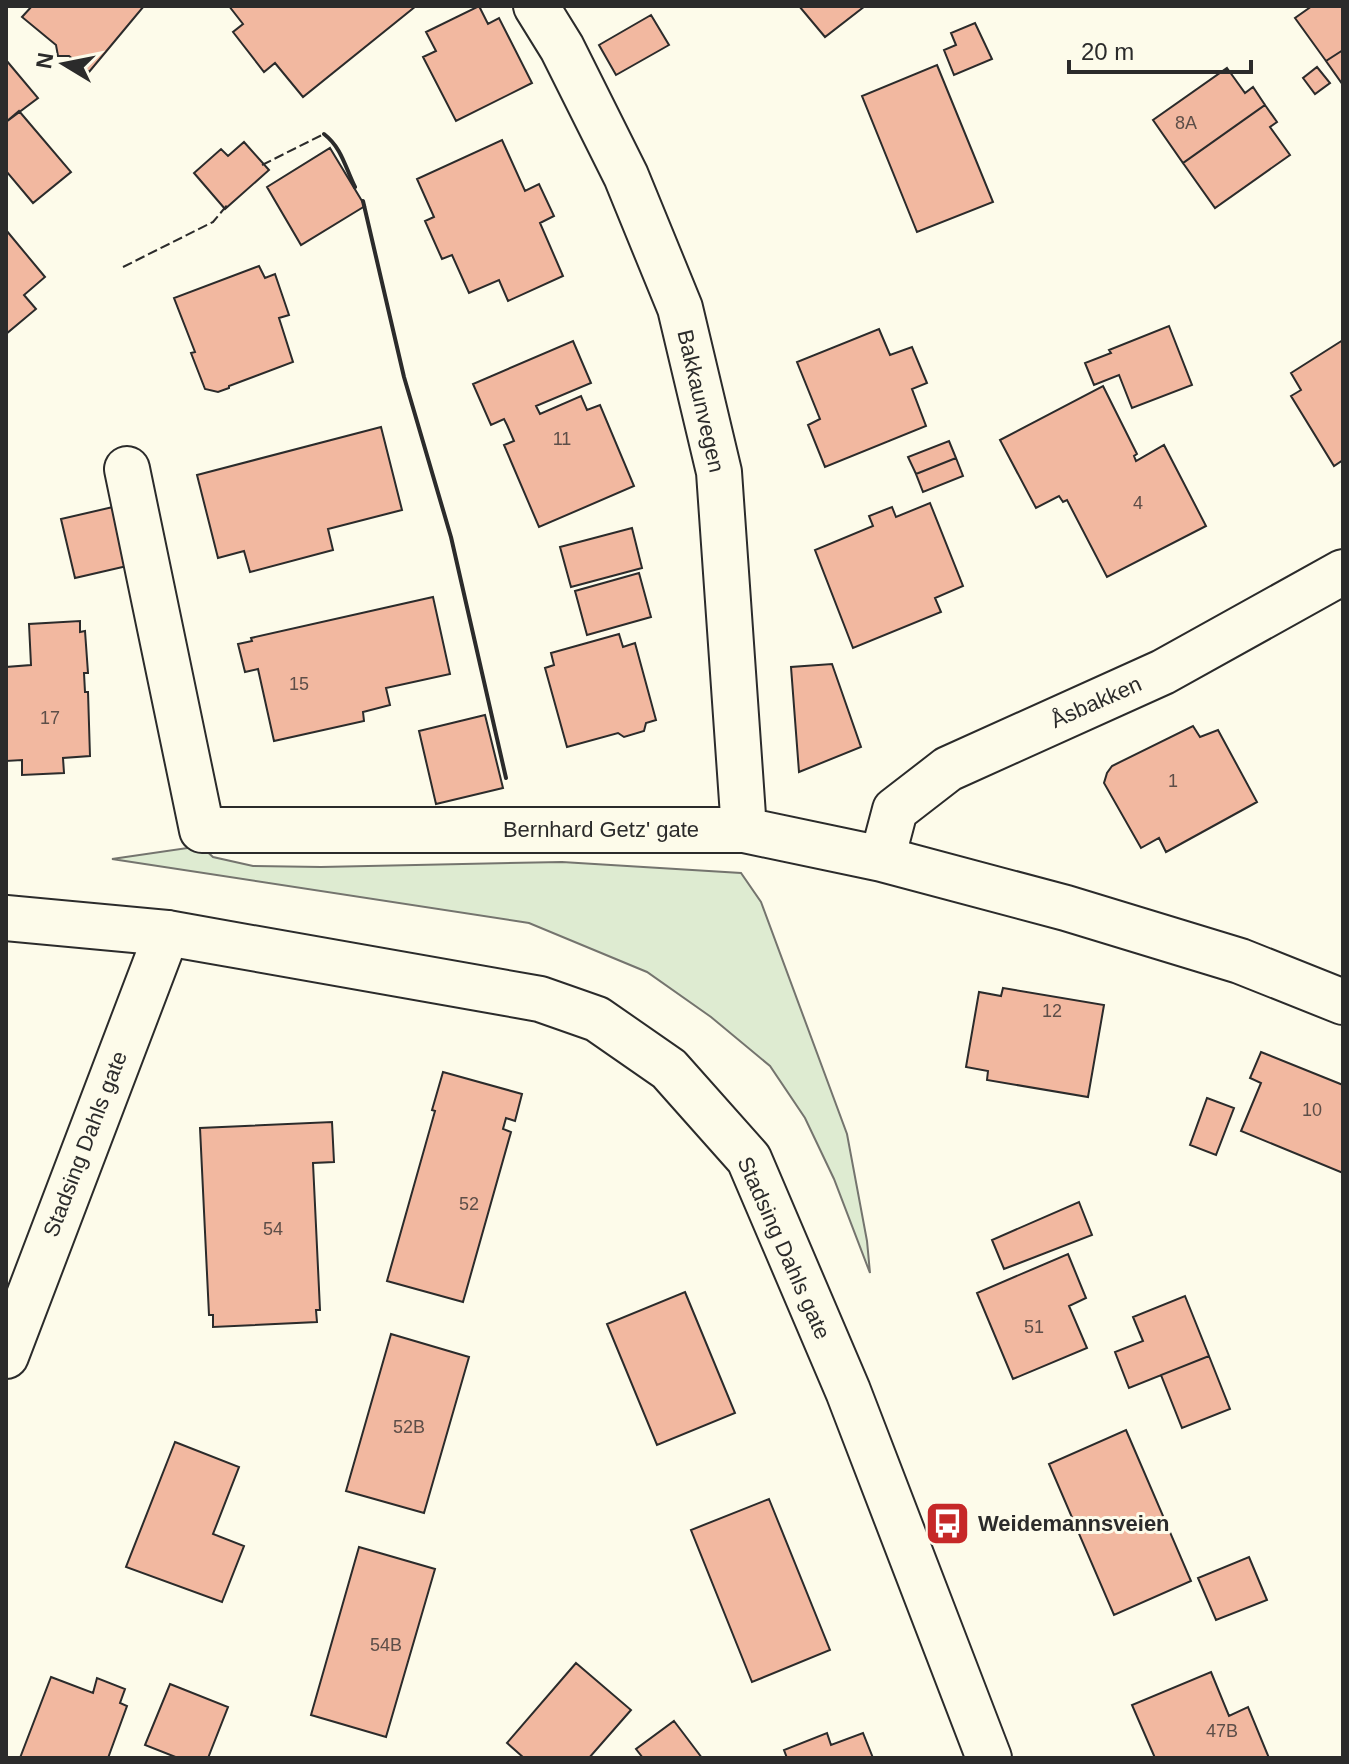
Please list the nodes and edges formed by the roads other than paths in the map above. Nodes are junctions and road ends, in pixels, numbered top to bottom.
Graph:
1 (536, 6) edge
2 (127, 469) dead end
3 (1343, 572) edge
4 (744, 830) junction
5 (882, 859) junction
6 (6, 918) edge
7 (167, 933) junction
8 (1343, 1002) edge
9 (6, 1356) edge
10 (989, 1758) edge

1 - 4 street, Bakkaunvegen
2 - 4 street, Bernhard Getz' gate
3 - 5 street, Åsbakken
4 - 5 street, Bernhard Getz' gate
5 - 8 street, Bernhard Getz' gate
6 - 7 street, Stadsing Dahls gate
7 - 9 street, Stadsing Dahls gate
7 - 10 street, Stadsing Dahls gate

